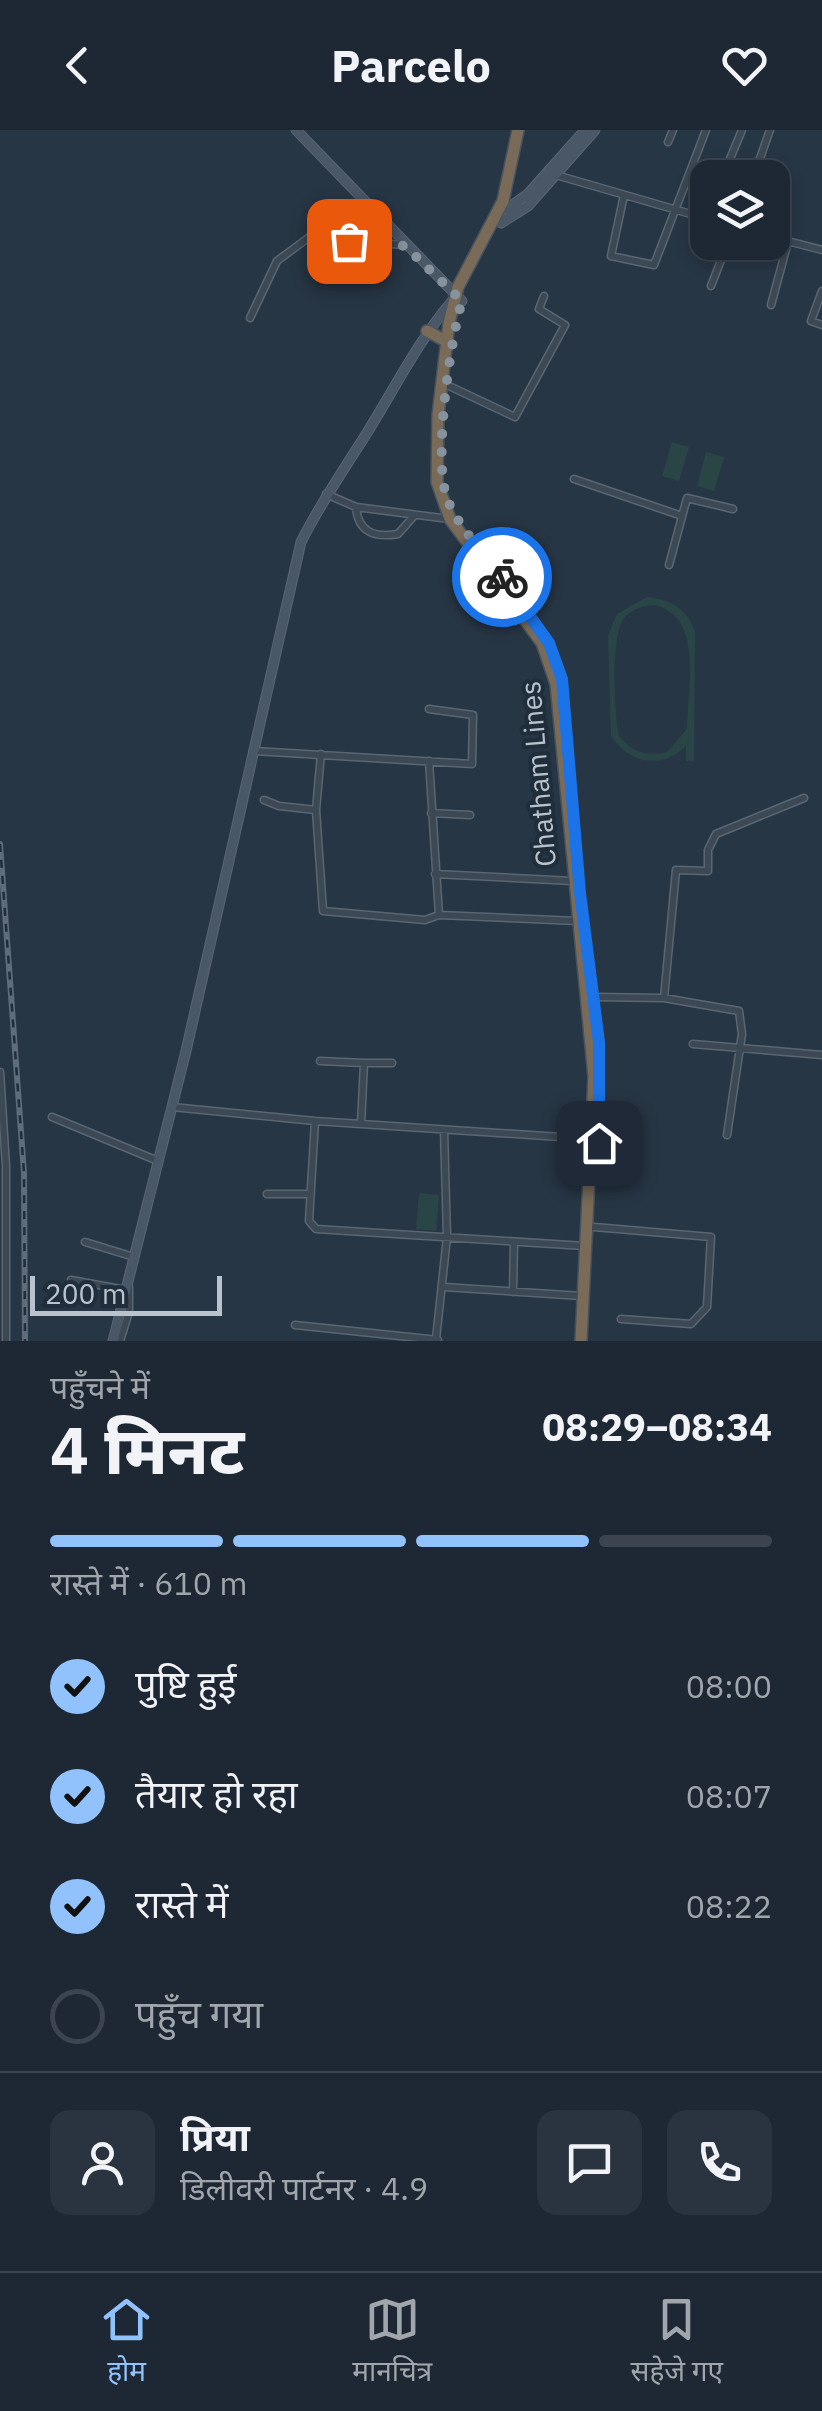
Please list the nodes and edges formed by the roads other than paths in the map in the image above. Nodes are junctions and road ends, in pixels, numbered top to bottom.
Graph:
1 (296, 130) edge
2 (521, 130) edge
3 (585, 130) edge
4 (595, 130) edge
5 (673, 130) edge
6 (706, 130) edge
7 (742, 130) edge
8 (770, 130) edge
9 (668, 142) dead end
10 (730, 160) edge
11 (759, 160) edge
12 (556, 176) junction
13 (624, 195) junction
14 (507, 209) junction
15 (672, 209) junction
16 (690, 213) edge
17 (501, 223) junction
18 (790, 242) edge
19 (405, 246) junction
20 (822, 250) edge
21 (721, 260) edge
22 (783, 260) edge
23 (711, 286) dead end
24 (822, 291) edge
25 (544, 296) dead end
26 (458, 299) junction
27 (771, 305) dead end
28 (250, 318) dead end
29 (822, 324) edge
30 (426, 331) junction
31 (446, 341) junction
32 (447, 385) junction
33 (574, 479) dead end
34 (325, 493) junction
35 (356, 507) junction
36 (733, 509) dead end
37 (682, 516) junction
38 (413, 518) junction
39 (450, 519) junction
40 (668, 565) dead end
41 (429, 709) dead end
42 (252, 751) junction
43 (320, 754) junction
44 (429, 761) junction
45 (804, 798) dead end
46 (264, 800) dead end
47 (316, 810) junction
48 (430, 814) junction
49 (470, 815) dead end
50 (435, 874) junction
51 (573, 882) junction
52 (439, 915) junction
53 (577, 921) junction
54 (583, 947) junction
55 (594, 997) junction
56 (664, 998) junction
57 (693, 1044) dead end
58 (740, 1048) junction
59 (822, 1055) edge
60 (320, 1061) dead end
61 (392, 1063) dead end
62 (364, 1064) junction
63 (0, 1072) edge
64 (172, 1107) junction
65 (1, 1113) edge
66 (52, 1117) dead end
67 (314, 1120) junction
68 (361, 1124) junction
69 (444, 1130) junction
70 (727, 1136) dead end
71 (592, 1139) junction
72 (158, 1161) junction
73 (267, 1194) dead end
74 (310, 1194) junction
75 (594, 1227) junction
76 (446, 1237) junction
77 (85, 1242) dead end
78 (514, 1242) junction
79 (586, 1246) junction
80 (134, 1257) junction
81 (71, 1280) dead end
82 (127, 1285) junction
83 (444, 1288) junction
84 (513, 1292) junction
85 (584, 1296) junction
86 (621, 1318) dead end
87 (295, 1325) dead end
88 (339, 1330) junction
89 (338, 1340) edge
90 (420, 1340) edge
91 (438, 1340) edge
92 (6, 1341) edge
93 (116, 1341) edge
94 (584, 1341) edge

1 - 19 street
2 - 14 highway, Chatham Lines
2 - 26 highway, Chatham Lines
3 - 14 street
4 - 12 street
5 - 9 street
6 - 15 street
7 - 10 street
8 - 11 street
12 - 13 street
12 - 17 street
13 - 15 street
13 - 15 street
14 - 17 highway, Chatham Lines
15 - 16 street
17 - 26 highway, Chatham Lines
18 - 20 street
19 - 26 street
19 - 28 street
21 - 23 street
22 - 27 street
24 - 29 street
25 - 32 street
26 - 30 street
26 - 31 highway, Chatham Lines
26 - 32 highway, Chatham Lines
30 - 31 highway
30 - 34 street
31 - 39 highway, Chatham Lines
32 - 54 highway, Chatham Lines
33 - 37 street
34 - 35 street
34 - 42 street
35 - 38 street
35 - 38 street
36 - 37 street
37 - 40 street
38 - 39 street
39 - 51 highway, Chatham Lines
41 - 44 street
42 - 43 street
42 - 64 street
43 - 44 street
43 - 47 street
44 - 48 street
45 - 56 street
46 - 47 street
47 - 52 street
48 - 49 street
48 - 50 street
50 - 51 street
50 - 52 street
51 - 53 highway, Chatham Lines
52 - 53 street
53 - 54 highway, Chatham Lines
54 - 55 highway, Chatham Lines
54 - 71 highway, Chatham Lines
55 - 56 street
55 - 75 highway, Chatham Lines
56 - 58 street
57 - 58 street
58 - 59 street
58 - 70 street
60 - 62 street
61 - 62 street
62 - 68 street
63 - 65 street
64 - 67 street
64 - 72 street
65 - 92 street
66 - 72 street
67 - 68 street
67 - 74 street
68 - 69 street
69 - 71 street
69 - 76 street
71 - 79 highway, Chatham Lines
72 - 80 street
73 - 74 street
74 - 76 street
75 - 86 street
75 - 94 highway, Chatham Lines
76 - 78 street
76 - 83 street
77 - 80 street
78 - 79 street
78 - 84 street
79 - 85 highway, Chatham Lines
80 - 82 street
81 - 82 street
82 - 93 street
83 - 84 street
83 - 91 street
84 - 85 street
85 - 94 highway, Chatham Lines
87 - 88 street
88 - 89 street
88 - 90 street
90 - 91 street

